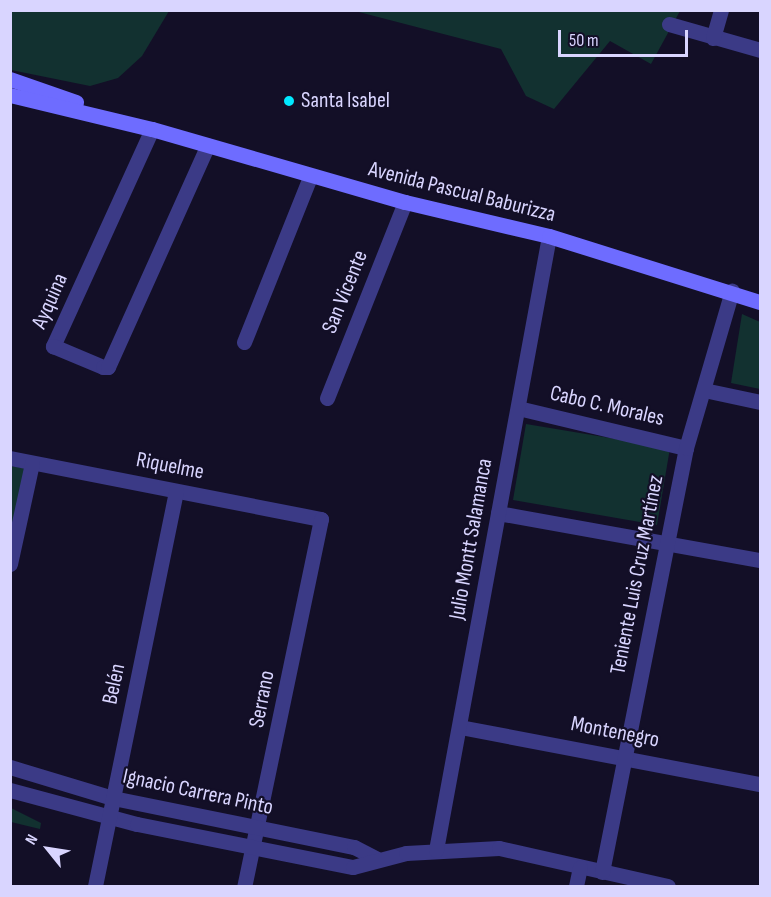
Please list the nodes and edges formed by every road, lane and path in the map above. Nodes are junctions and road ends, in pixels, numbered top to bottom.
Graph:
1 (721, 10) edge
2 (669, 24) dead end
3 (713, 38) junction
4 (760, 50) edge
5 (10, 79) edge
6 (10, 95) edge
7 (152, 129) junction
8 (208, 145) junction
9 (310, 177) junction
10 (405, 202) junction
11 (549, 236) junction
12 (732, 291) junction
13 (760, 302) edge
14 (244, 342) dead end
15 (705, 390) junction
16 (327, 398) dead end
17 (760, 402) edge
18 (518, 408) junction
19 (686, 448) junction
20 (10, 458) edge
21 (32, 463) junction
22 (176, 490) junction
23 (498, 513) junction
24 (321, 519) joint
25 (666, 546) junction
26 (760, 560) edge
27 (11, 564) edge
28 (460, 727) junction
29 (624, 755) junction
30 (10, 767) edge
31 (760, 784) edge
32 (10, 790) edge
33 (113, 798) junction
34 (110, 818) junction
35 (259, 828) junction
36 (253, 849) junction
37 (436, 850) junction
38 (376, 858) junction
39 (580, 867) junction
40 (602, 872) junction
41 (96, 886) edge
42 (244, 886) edge
43 (576, 886) edge
44 (668, 886) edge

1 - 3 street
2 - 3 street
3 - 4 street
5 - 7 main road, Avenida Pascual Baburizza
6 - 7 main road, Avenida Pascual Baburizza
7 - 8 main road, Avenida Pascual Baburizza
7 - 8 street, Ayquina
8 - 9 main road, Avenida Pascual Baburizza
9 - 10 main road, Avenida Pascual Baburizza
9 - 14 street
10 - 11 main road, Avenida Pascual Baburizza
10 - 16 street, San Vicente
11 - 12 main road, Avenida Pascual Baburizza
11 - 18 street, Julio Montt Salamanca
12 - 13 main road, Avenida Pascual Baburizza
12 - 15 street, Teniente Luis Cruz Martínez
15 - 17 street
15 - 19 street, Teniente Luis Cruz Martínez
18 - 19 street, Cabo C. Morales
18 - 23 street, Julio Montt Salamanca
19 - 25 street, Teniente Luis Cruz Martínez
20 - 21 street, Riquelme
21 - 22 street, Riquelme
21 - 27 street
22 - 24 street, Riquelme
22 - 33 street, Belén
23 - 25 street
23 - 28 street, Julio Montt Salamanca
24 - 35 street, Serrano
25 - 26 street
25 - 29 street, Teniente Luis Cruz Martínez
28 - 29 street, Montenegro
28 - 37 street, Julio Montt Salamanca
29 - 31 street, Montenegro
29 - 40 street, Teniente Luis Cruz Martínez
30 - 33 street, Ignacio Carrera Pinto
32 - 34 street, Ignacio Carrera Pinto
33 - 34 street, Belén
33 - 35 street, Ignacio Carrera Pinto
34 - 36 street, Ignacio Carrera Pinto
34 - 41 street, Belén
35 - 36 street, Serrano
35 - 38 street, Ignacio Carrera Pinto
36 - 38 street, Ignacio Carrera Pinto
36 - 42 street, Serrano
37 - 38 street, Ignacio Carrera Pinto
37 - 39 street, Ignacio Carrera Pinto
39 - 40 street, Ignacio Carrera Pinto
39 - 43 street
40 - 44 street, Ignacio Carrera Pinto

